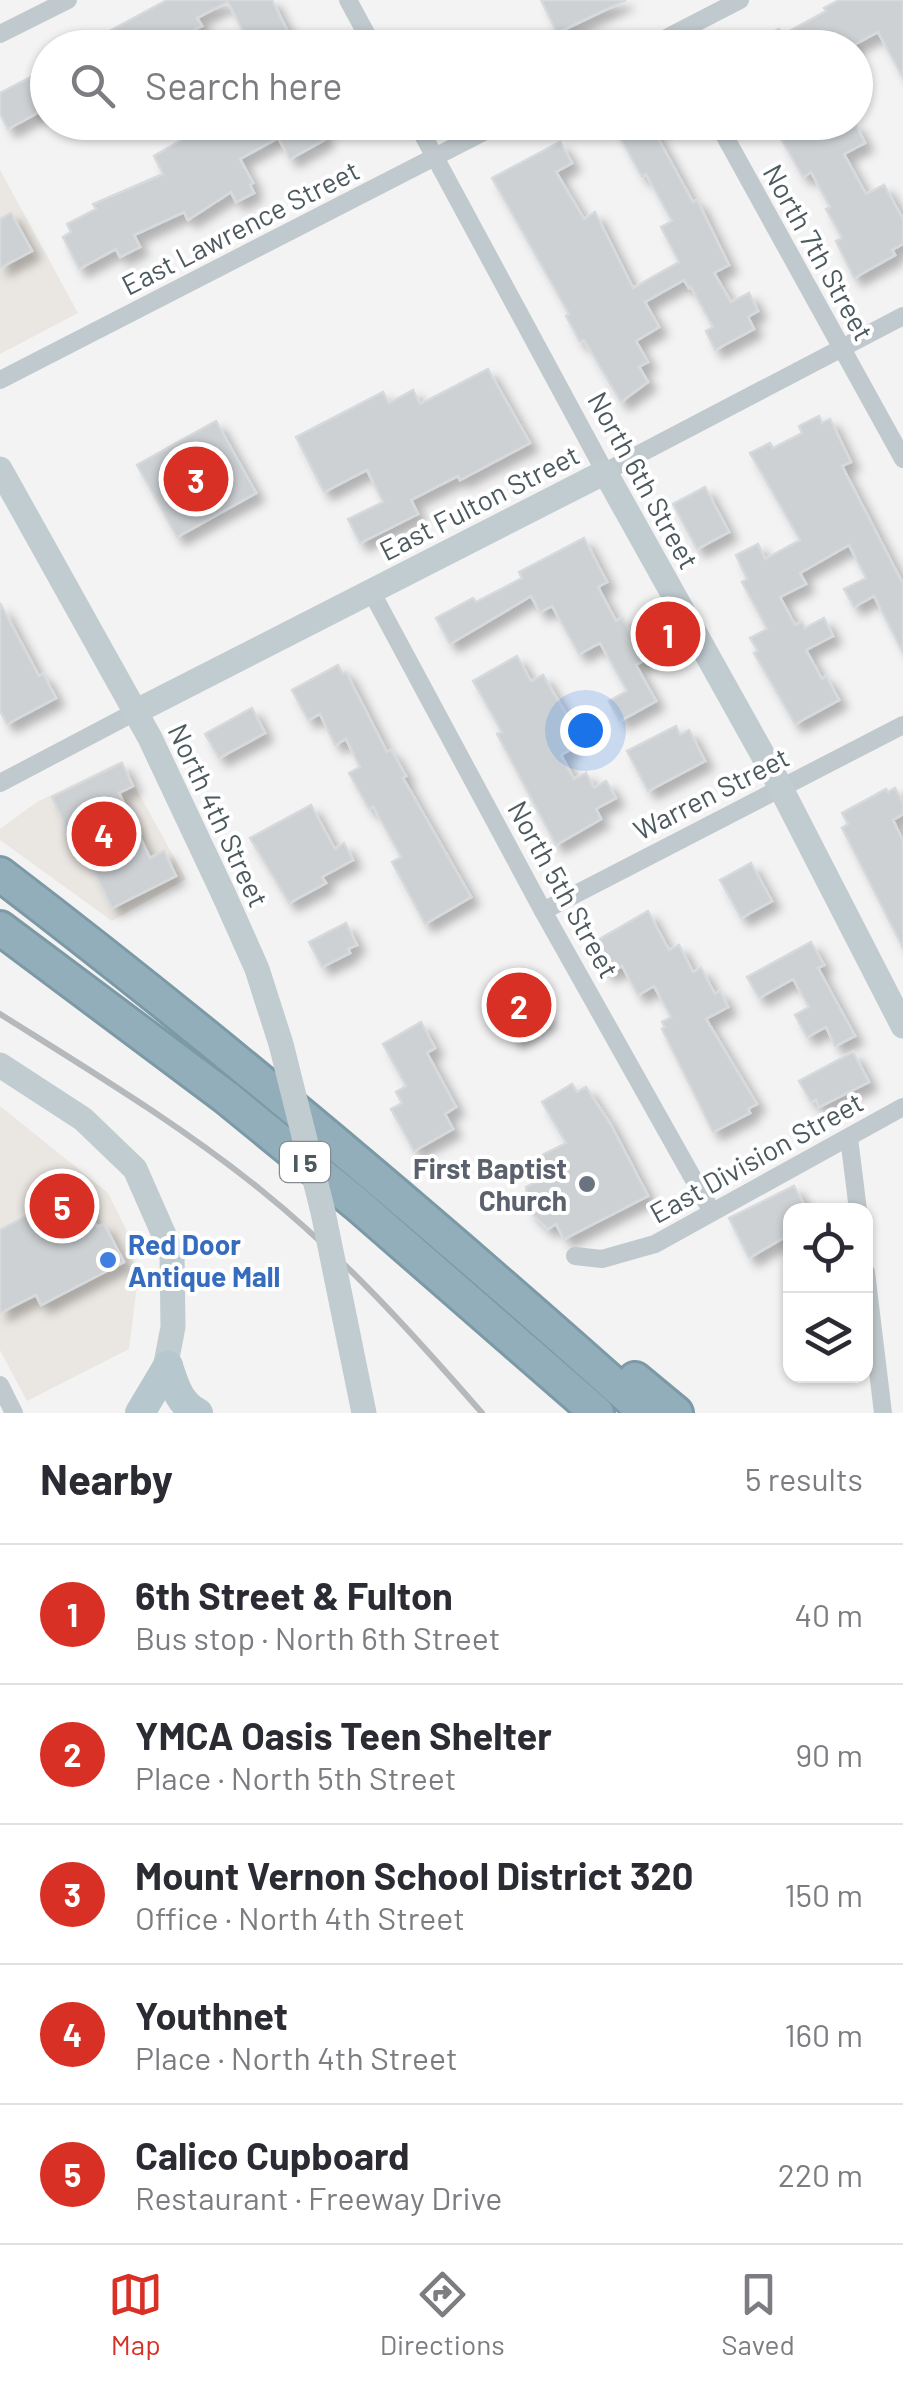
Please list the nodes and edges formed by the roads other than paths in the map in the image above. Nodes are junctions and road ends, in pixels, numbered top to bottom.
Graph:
1 (68, 0) edge
2 (348, 0) edge
3 (740, 0) edge
4 (364, 30) edge
5 (691, 30) edge
6 (0, 34) edge
7 (426, 140) edge
8 (470, 140) edge
9 (726, 140) edge
10 (435, 158) junction
11 (903, 316) edge
12 (841, 348) junction
13 (0, 380) edge
14 (903, 459) edge
15 (0, 469) edge
16 (606, 472) junction
17 (371, 591) junction
18 (135, 712) junction
19 (903, 725) edge
20 (0, 784) edge
21 (781, 788) junction
22 (0, 874) edge
23 (544, 910) junction
24 (0, 928) edge
25 (903, 1026) edge
26 (0, 1065) edge
27 (903, 1107) edge
28 (849, 1138) junction
29 (857, 1203) edge
30 (712, 1212) junction
31 (575, 1256) dead end
32 (479, 1264) junction
33 (869, 1293) edge
34 (168, 1366) junction
35 (0, 1385) edge
36 (14, 1413) edge
37 (140, 1413) edge
38 (153, 1413) edge
39 (198, 1413) edge
40 (364, 1413) edge
41 (597, 1413) edge
42 (646, 1413) edge
43 (676, 1413) edge
44 (883, 1413) edge

1 - 6 street
2 - 4 street
3 - 5 street
7 - 10 street, North 6th Street
8 - 10 street, East Lawrence Street
9 - 12 street, North 7th Street
10 - 13 street, East Lawrence Street
10 - 16 street, North 6th Street
11 - 12 street, East Fulton Street
12 - 14 street, North 7th Street
12 - 16 street, East Fulton Street
15 - 18 street, North 4th Street
16 - 17 street, East Fulton Street
16 - 21 street, North 6th Street
17 - 18 street, East Fulton Street
17 - 23 street, North 5th Street
18 - 20 street
18 - 40 street, North 4th Street, bridge
19 - 21 street, Warren Street
21 - 23 street, Warren Street
21 - 25 street, North 6th Street
22 - 32 highway, I 5
23 - 30 street, North 5th Street
24 - 41 highway, I 5
26 - 34 street
27 - 28 street, East Division Street
28 - 29 street
28 - 30 street, East Division Street
30 - 31 street, East Division Street
32 - 42 highway, I 5
32 - 43 highway
33 - 44 street
34 - 37 main road
34 - 38 street
34 - 39 main road
35 - 36 street

